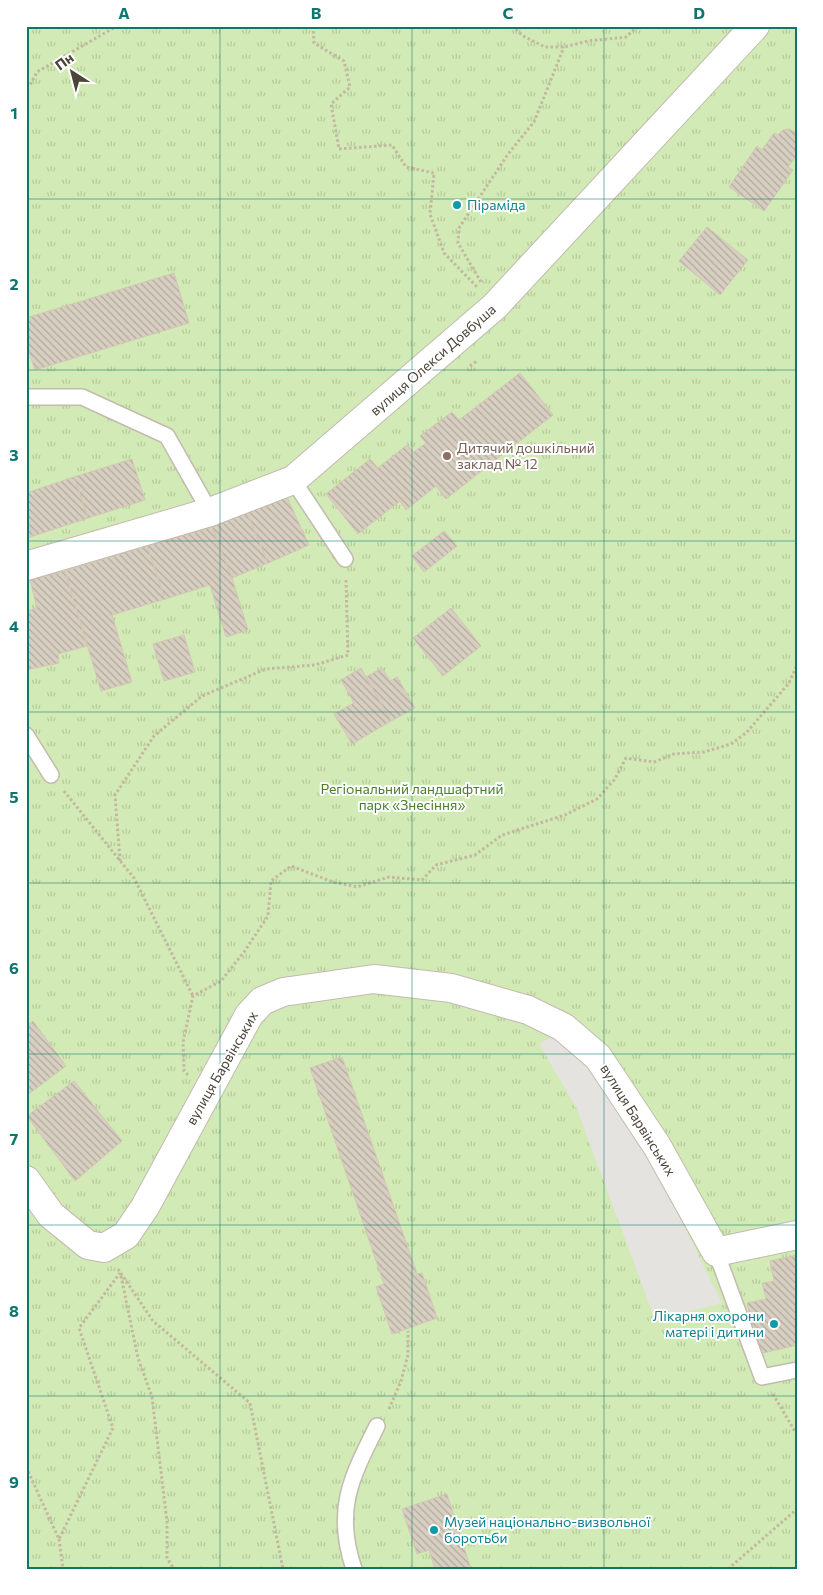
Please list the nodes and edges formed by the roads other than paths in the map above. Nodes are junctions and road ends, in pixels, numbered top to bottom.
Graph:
1 (755, 26) edge
2 (26, 397) edge
3 (293, 480) junction
4 (210, 512) junction
5 (345, 559) road end
6 (26, 566) edge
7 (26, 735) edge
8 (51, 775) road end
9 (26, 1180) edge
10 (797, 1235) edge
11 (716, 1252) junction
12 (797, 1370) edge
13 (377, 1426) road end
14 (354, 1569) edge

1 - 3 street, вулиця Олекси Довбуша
2 - 4 lane
3 - 4 street, вулиця Олекси Довбуша
3 - 5 lane
4 - 6 street, вулиця Олекси Довбуша
7 - 8 lane
9 - 11 street, вулиця Барвінських
10 - 11 street
11 - 12 lane
13 - 14 lane

